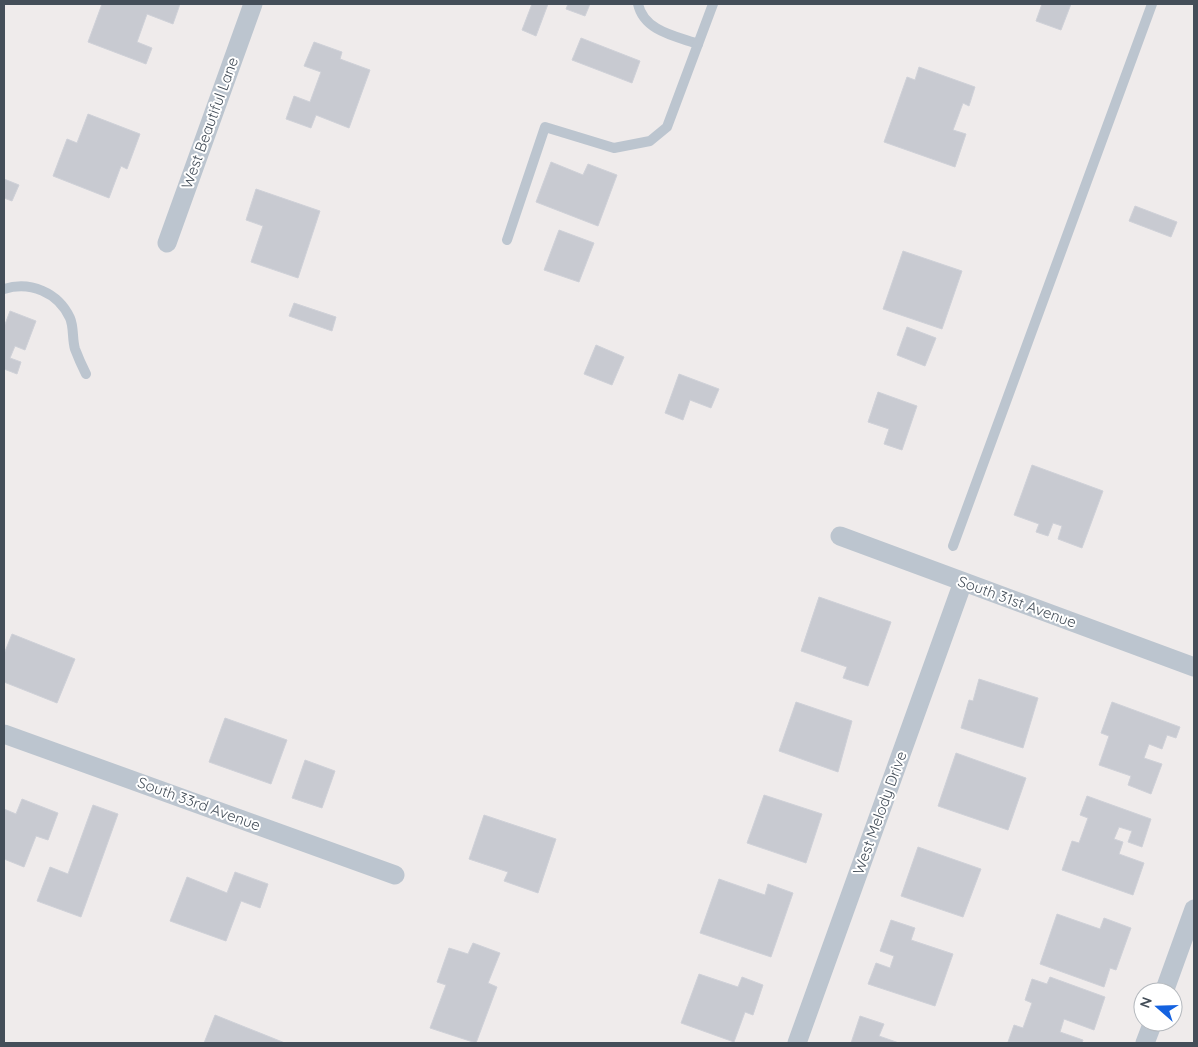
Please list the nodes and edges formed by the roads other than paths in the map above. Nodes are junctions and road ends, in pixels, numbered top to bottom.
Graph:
1 (253, 4) edge
2 (638, 4) edge
3 (712, 4) edge
4 (1152, 4) edge
5 (698, 44) junction
6 (507, 240) dead end
7 (167, 243) dead end
8 (4, 289) edge
9 (86, 374) dead end
10 (840, 536) dead end
11 (953, 546) dead end
12 (963, 582) junction
13 (1194, 667) edge
14 (4, 734) edge
15 (395, 875) dead end
16 (1194, 909) edge
17 (1168, 982) edge
18 (797, 1043) edge

1 - 7 street, West Beautiful Lane
2 - 5 lane
3 - 5 lane
4 - 11 lane
5 - 6 lane
8 - 9 lane
10 - 12 street, South 31st Avenue
12 - 13 street, South 31st Avenue
12 - 18 street, West Melody Drive
14 - 15 street, South 33rd Avenue
16 - 17 street

